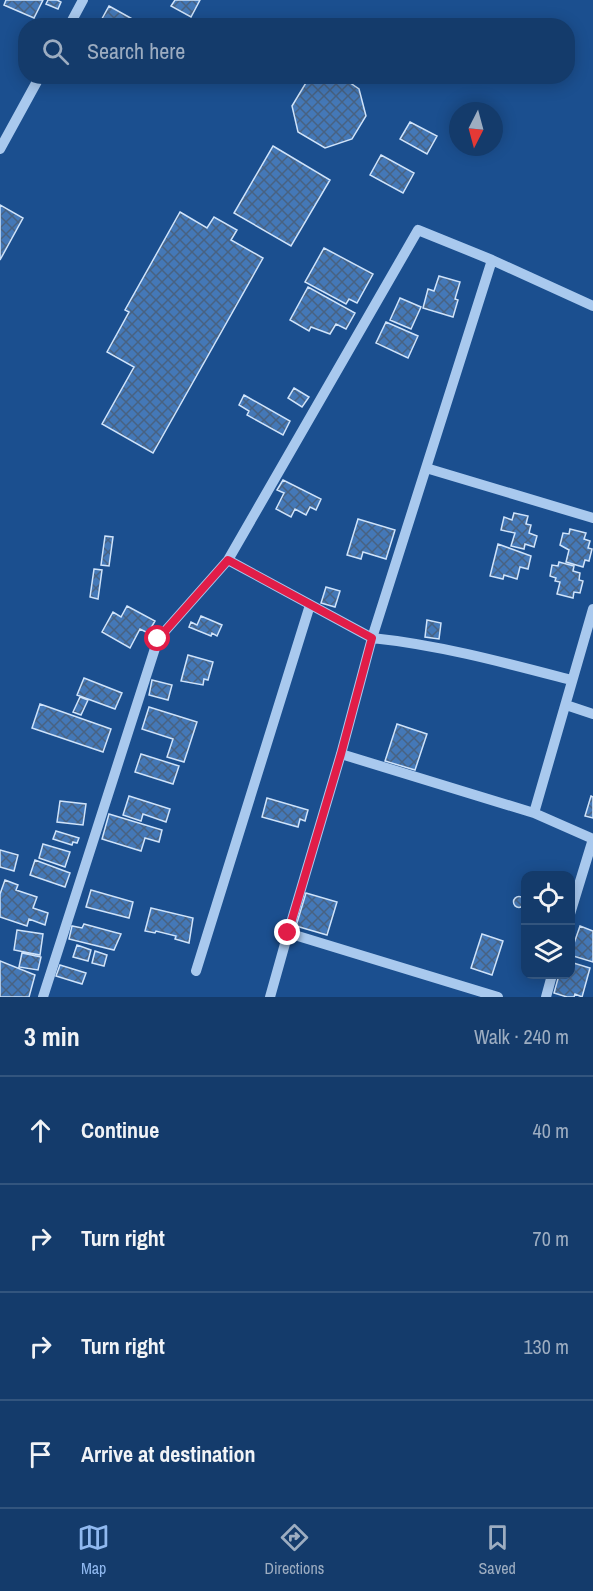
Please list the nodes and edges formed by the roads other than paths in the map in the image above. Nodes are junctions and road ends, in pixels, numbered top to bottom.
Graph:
1 (83, 0) edge
2 (73, 18) edge
3 (36, 84) edge
4 (0, 149) edge
5 (492, 260) junction
6 (593, 306) edge
7 (426, 468) junction
8 (593, 518) edge
9 (228, 560) junction
10 (310, 605) junction
11 (593, 609) edge
12 (372, 638) junction
13 (571, 680) junction
14 (566, 705) junction
15 (593, 714) edge
16 (341, 754) junction
17 (534, 813) junction
18 (593, 839) edge
19 (575, 898) edge
20 (288, 933) junction
21 (196, 971) dead end
22 (551, 979) edge
23 (43, 997) edge
24 (270, 997) edge
25 (498, 997) edge
26 (546, 997) edge

1 - 2 street
3 - 4 street
5 - 6 street
5 - 7 street
5 - 9 street
7 - 8 street
7 - 12 street
9 - 10 street
9 - 23 street
10 - 12 street
10 - 21 street
11 - 13 street
12 - 13 street
12 - 16 street
13 - 14 street
14 - 15 street
14 - 17 street
16 - 17 street
16 - 20 street
17 - 18 street
18 - 19 street
20 - 24 street
20 - 25 street
22 - 26 street

